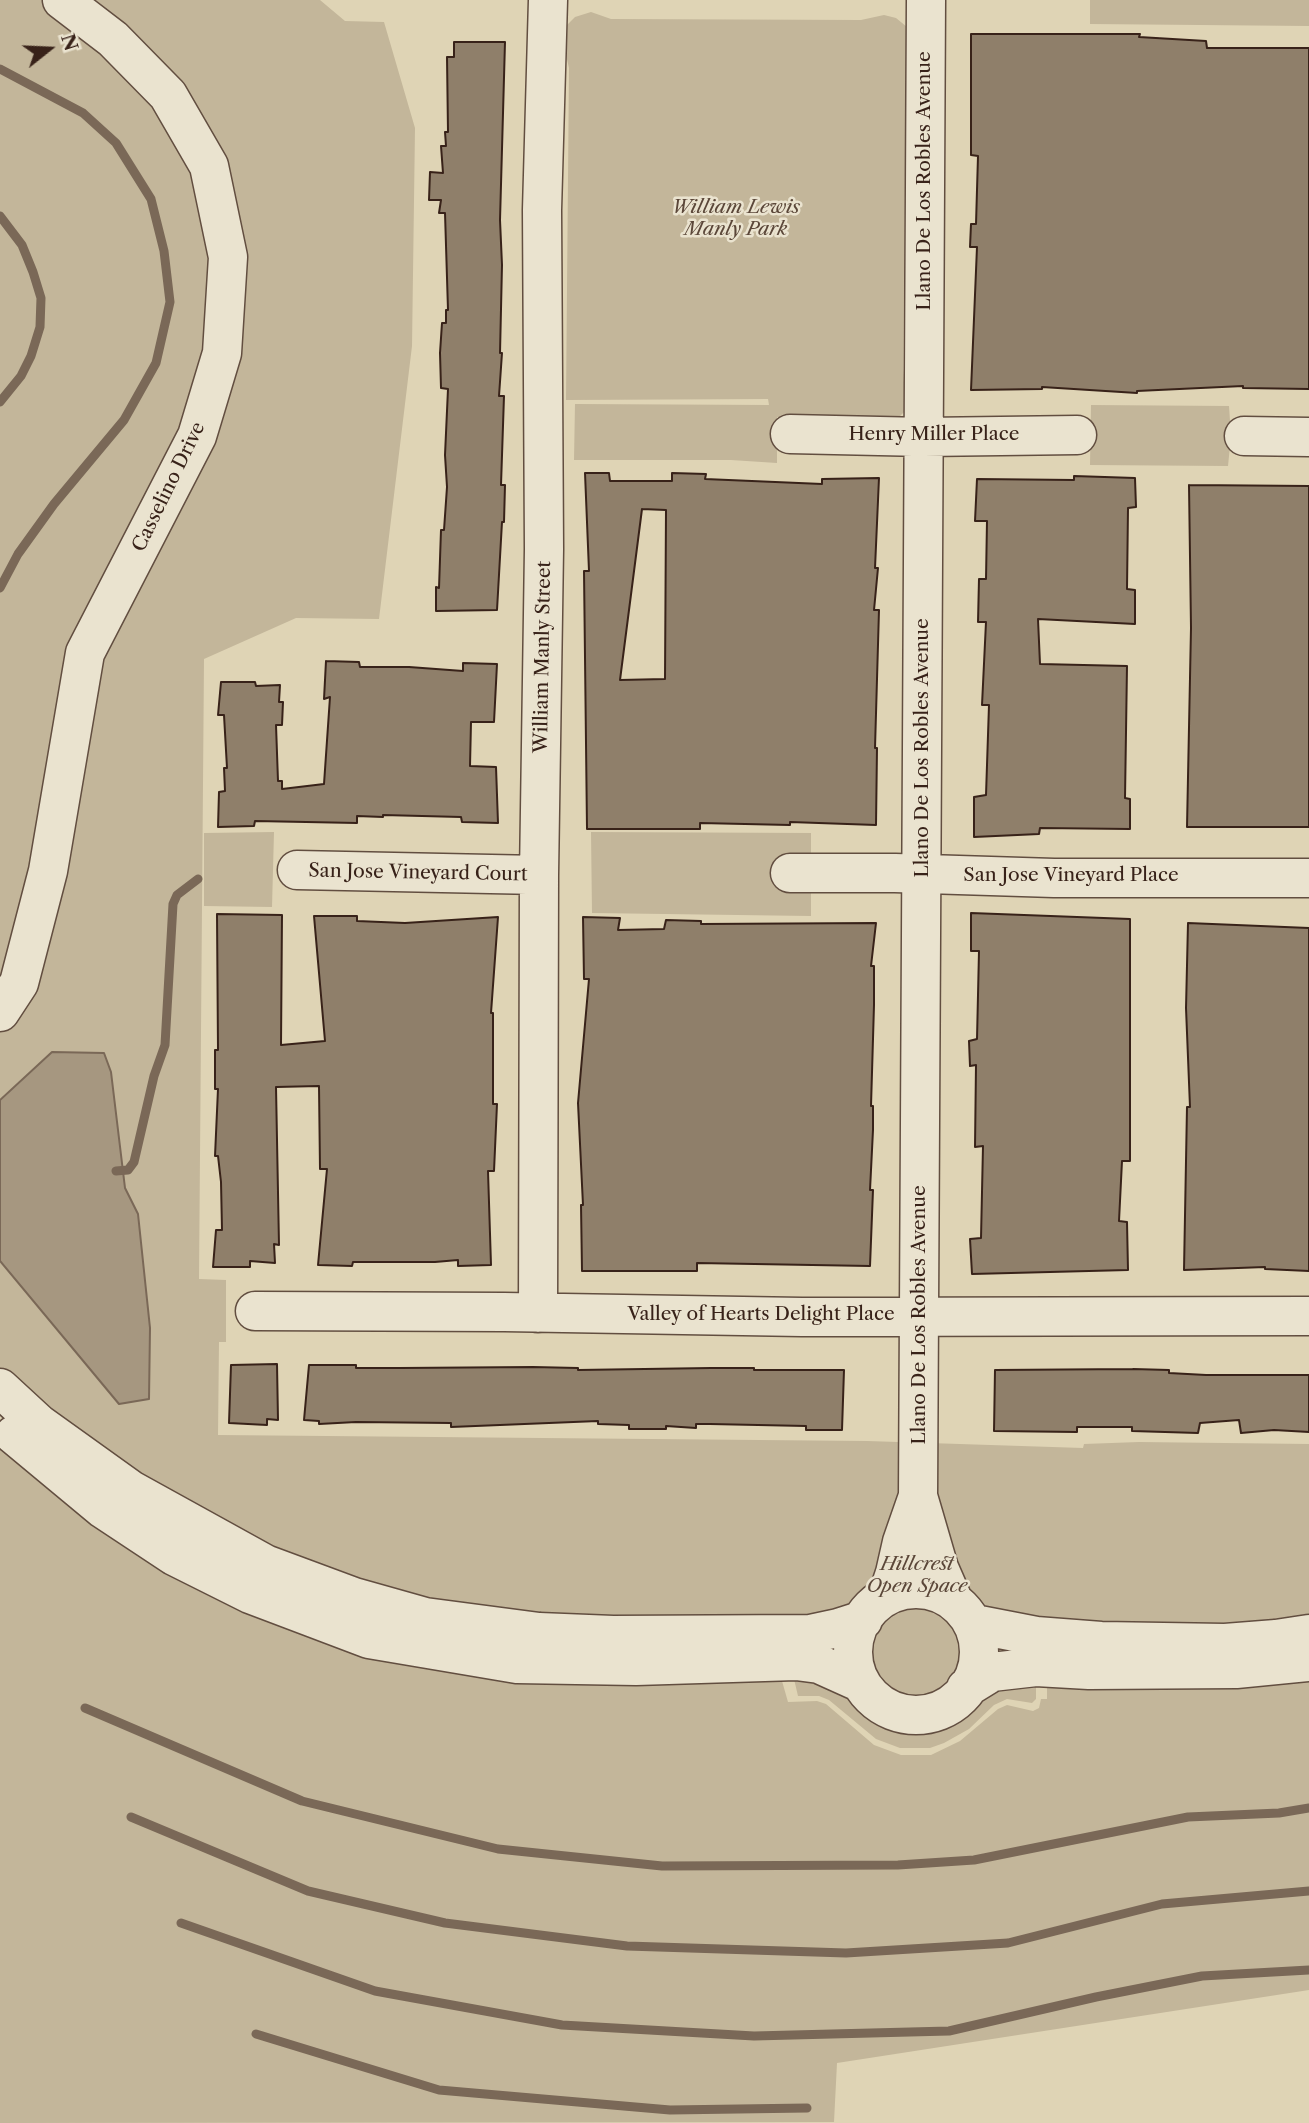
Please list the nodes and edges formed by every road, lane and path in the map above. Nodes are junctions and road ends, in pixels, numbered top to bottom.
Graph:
1 (62, 0) edge
2 (548, 0) edge
3 (926, 0) edge
4 (790, 434) dead end
5 (1077, 435) dead end
6 (1244, 436) dead end
7 (924, 437) junction
8 (1309, 437) edge
9 (297, 870) dead end
10 (790, 873) dead end
11 (922, 874) junction
12 (540, 875) junction
13 (1309, 878) edge
14 (0, 1012) edge
15 (255, 1311) dead end
16 (538, 1313) junction
17 (920, 1315) junction
18 (1309, 1317) edge
19 (0, 1388) edge
20 (0, 1422) edge
21 (918, 1496) junction
22 (871, 1610) junction
23 (963, 1612) junction
24 (1309, 1634) edge
25 (1309, 1662) edge
26 (859, 1682) junction
27 (966, 1688) junction

1 - 14 street, Casselino Drive
2 - 12 street, William Manly Street
3 - 7 street, Llano De Los Robles Avenue
4 - 7 street, Henry Miller Place
5 - 7 street, Henry Miller Place
6 - 8 street
7 - 11 street, Llano De Los Robles Avenue
9 - 12 street, San Jose Vineyard Court
10 - 11 street, San Jose Vineyard Place
11 - 13 street, San Jose Vineyard Place
11 - 17 street, Llano De Los Robles Avenue
12 - 16 street, William Manly Street
15 - 16 street, Valley of Hearts Delight Place
16 - 17 street, Valley of Hearts Delight Place
17 - 18 street, Valley of Hearts Delight Place
17 - 21 street, Llano De Los Robles Avenue
19 - 22 street
20 - 26 street
21 - 22 street, Llano De Los Robles Avenue
21 - 23 street, Llano De Los Robles Avenue
22 - 23 street
22 - 26 street
23 - 24 street
23 - 27 street
25 - 27 street
26 - 27 street

